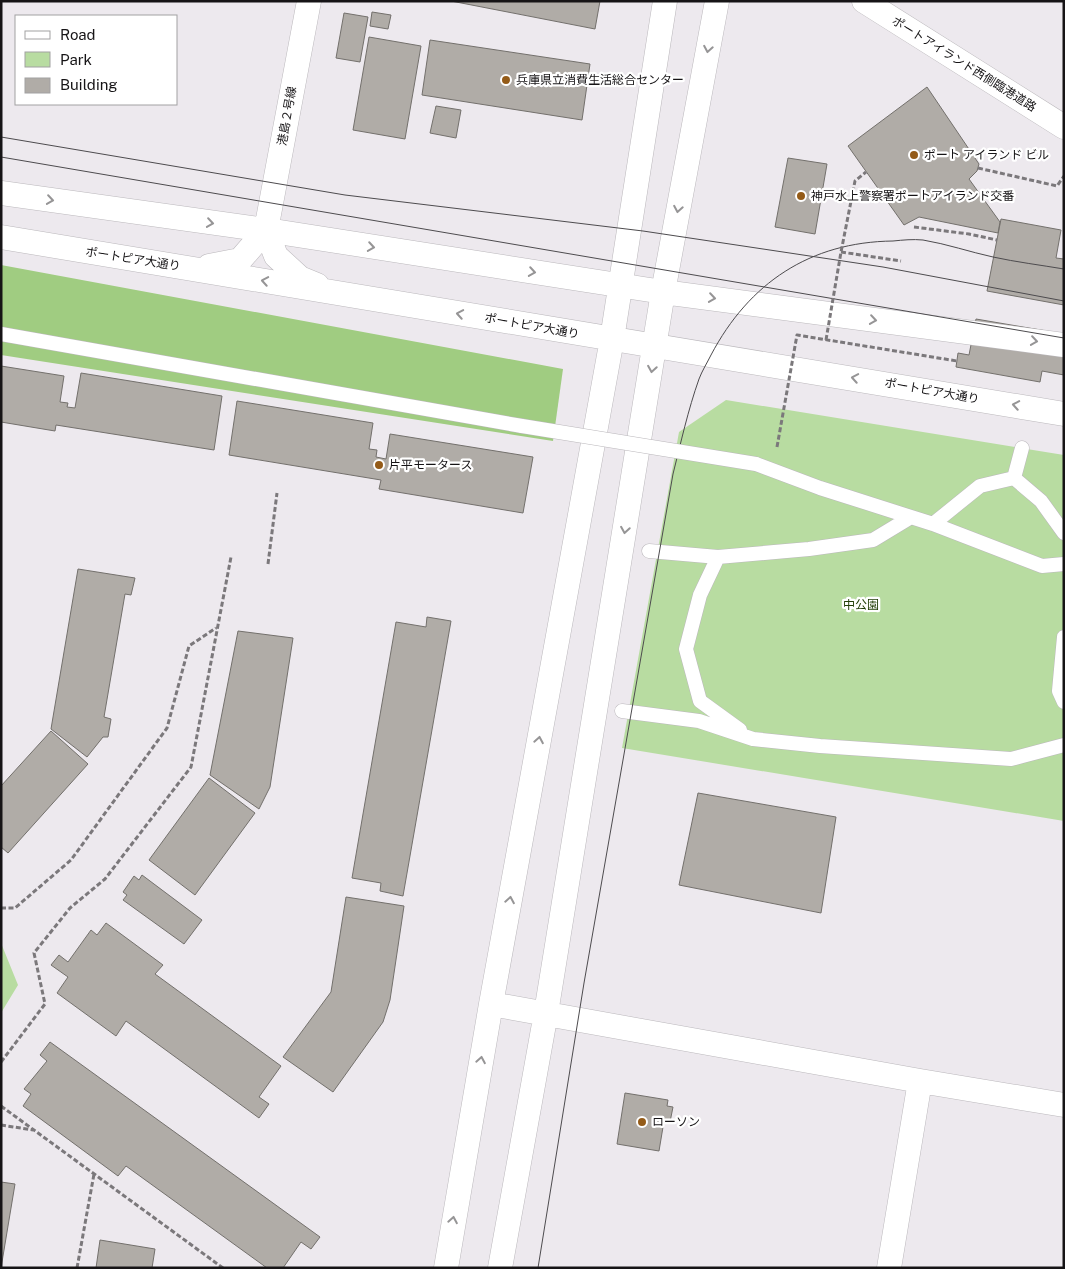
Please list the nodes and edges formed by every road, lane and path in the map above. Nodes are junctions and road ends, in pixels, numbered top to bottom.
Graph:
1 (308, 1) edge
2 (664, 1) edge
3 (717, 1) edge
4 (864, 1) edge
5 (1064, 127) edge
6 (978, 168) dead end
7 (866, 172) dead end
8 (1064, 176) edge
9 (1, 193) edge
10 (914, 227) dead end
11 (266, 230) junction
12 (1, 237) edge
13 (997, 240) dead end
14 (841, 252) junction
15 (901, 261) dead end
16 (196, 269) junction
17 (620, 285) junction
18 (334, 292) junction
19 (664, 292) junction
20 (1, 334) edge
21 (612, 339) junction
22 (826, 340) junction
23 (656, 345) junction
24 (1064, 345) edge
25 (957, 361) dead end
26 (1064, 414) edge
27 (777, 447) dead end
28 (1022, 448) dead end
29 (1014, 478) junction
30 (277, 493) dead end
31 (911, 517) junction
32 (933, 524) junction
33 (1064, 533) edge
34 (650, 551) dead end
35 (231, 557) dead end
36 (718, 558) junction
37 (268, 564) dead end
38 (1064, 564) edge
39 (217, 627) junction
40 (1064, 637) edge
41 (1064, 702) edge
42 (622, 711) dead end
43 (753, 739) junction
44 (1064, 744) edge
45 (1, 908) edge
46 (491, 1004) junction
47 (546, 1013) junction
48 (1, 1062) edge
49 (920, 1081) junction
50 (1064, 1105) edge
51 (1, 1106) edge
52 (1, 1124) edge
53 (34, 1130) junction
54 (94, 1174) junction
55 (77, 1268) edge
56 (223, 1268) edge
57 (446, 1268) edge
58 (500, 1268) edge
59 (889, 1268) edge

1 - 11 street, 港島２号線
2 - 17 street
3 -> 19 street
4 - 5 street, ポートアイランド西側臨港道路
6 - 8 path
7 - 14 path, bridge
9 -> 11 street
10 - 13 path
11 - 16 street
11 -> 17 street
11 - 18 street
12 - 16 street, ポートピア大通り
14 - 15 path
14 - 22 path, bridge
18 -> 16 street, ポートピア大通り
17 - 19 street
17 - 21 street
21 -> 18 street, ポートピア大通り
19 - 23 street
19 -> 24 street
20 - 31 street, bridge
21 - 23 street, ポートピア大通り
46 -> 21 street
22 - 25 path, bridge
22 - 27 path, bridge
26 -> 23 street, ポートピア大通り
23 -> 47 street
28 - 29 street
29 - 32 street
29 - 33 street
30 - 37 path
31 - 32 street
31 - 36 street
32 - 38 street
34 - 36 street
35 - 39 path
36 - 43 street
39 - 45 path
39 - 48 path
40 - 41 street
42 - 43 street
43 - 44 street
46 - 47 street
57 -> 46 street
47 - 49 street
47 - 58 street
49 - 50 street
49 - 59 street
51 - 53 path
52 - 53 path
53 - 54 path
54 - 55 path
54 - 56 path

